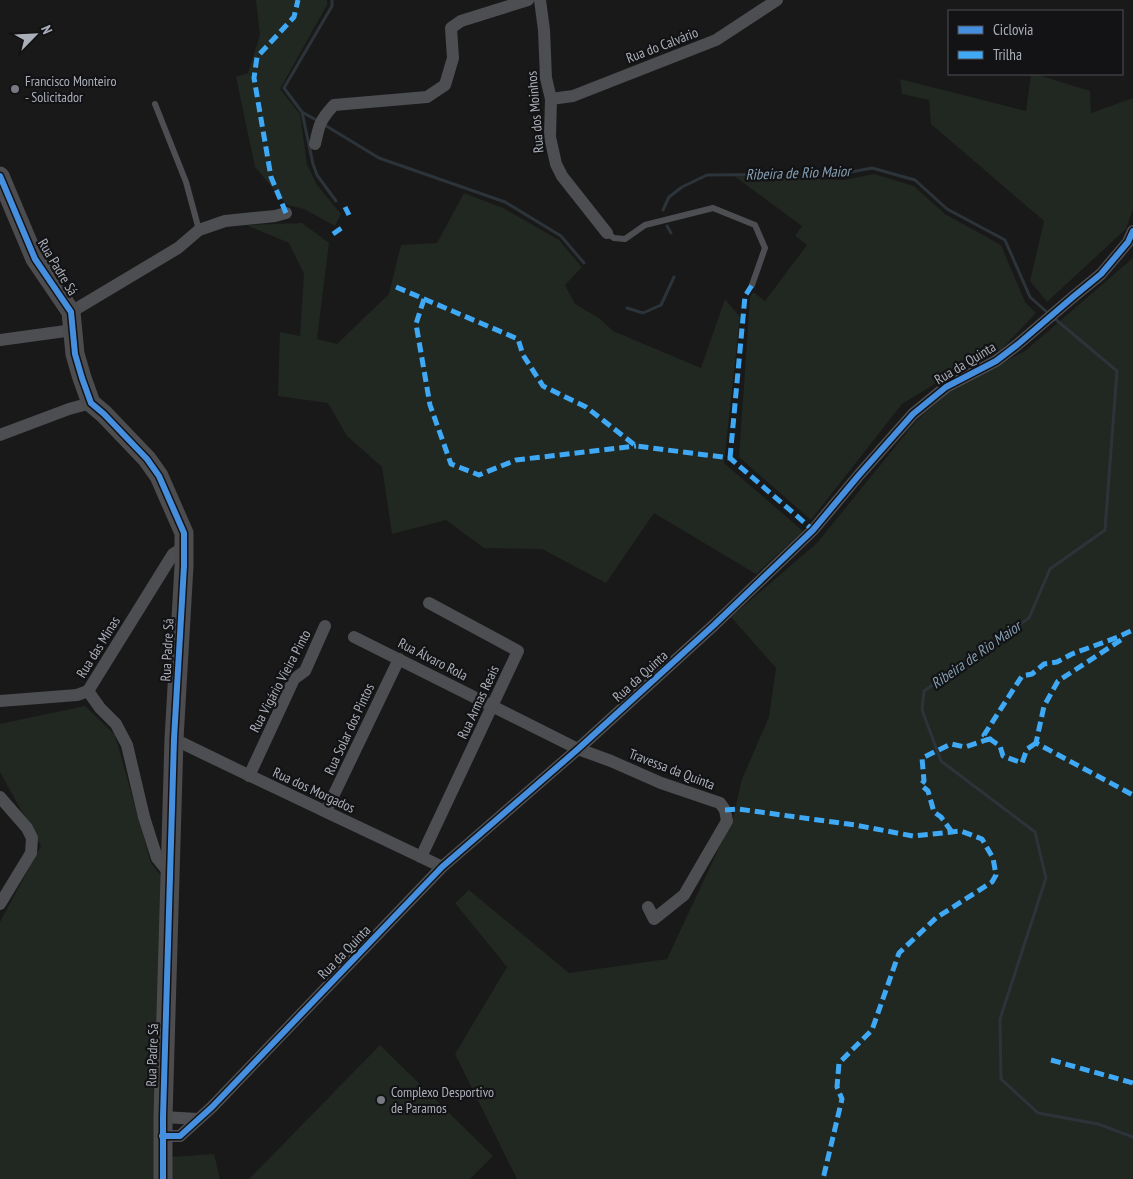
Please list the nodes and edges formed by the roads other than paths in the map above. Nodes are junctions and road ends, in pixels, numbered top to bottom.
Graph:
1 (528, 0) edge
2 (540, 0) edge
3 (777, 0) edge
4 (551, 99) junction
5 (155, 104) dead end
6 (316, 138) dead end
7 (0, 176) edge
8 (286, 213) dead end
9 (199, 230) junction
10 (1133, 231) edge
11 (607, 233) joint
12 (752, 285) dead end
13 (72, 321) junction
14 (0, 340) edge
15 (91, 403) junction
16 (0, 435) edge
17 (184, 547) junction
18 (429, 604) dead end
19 (325, 626) dead end
20 (354, 637) dead end
21 (399, 659) junction
22 (88, 691) junction
23 (0, 701) edge
24 (493, 706) junction
25 (174, 739) junction
26 (578, 749) junction
27 (249, 776) junction
28 (0, 797) edge
29 (326, 812) junction
30 (421, 857) junction
31 (442, 867) junction
32 (170, 874) junction
33 (0, 904) edge
34 (648, 906) dead end
35 (198, 1119) junction
36 (163, 1126) junction
37 (163, 1179) edge

1 - 6 street
2 - 4 street, Rua dos Moinhos
3 - 4 street, Rua do Calvário
4 - 11 street, Rua dos Moinhos
5 - 9 lane
7 - 13 street, Rua Padre Sá
8 - 9 street
9 - 13 street
10 - 26 street, Rua da Quinta
11 - 12 lane
13 - 14 street
13 - 15 street, Rua Padre Sá
15 - 16 street
15 - 17 street, Rua Padre Sá
17 - 22 street, Rua das Minas
17 - 25 street, Rua Padre Sá
18 - 24 street, Rua Armas Reais
19 - 27 street, Rua Vigário Vieira Pinto
20 - 21 street, Rua Álvaro Rola
21 - 24 street, Rua Álvaro Rola
21 - 29 street, Rua Solar dos Pintos
22 - 23 street, Rua das Minas
22 - 32 street
24 - 26 street, Rua Álvaro Rola
24 - 30 street, Rua Armas Reais
25 - 27 street, Rua dos Morgados
25 - 32 street, Rua Padre Sá
26 - 31 street, Rua da Quinta
26 - 34 street, Travessa da Quinta
27 - 29 street, Rua dos Morgados
28 - 33 street
29 - 30 street, Rua dos Morgados
30 - 31 street, Rua dos Morgados
31 - 35 street, Rua da Quinta
32 - 36 street, Rua Padre Sá
35 - 36 street
35 - 36 street, Rua da Quinta
36 - 37 street, Rua Padre Sá

